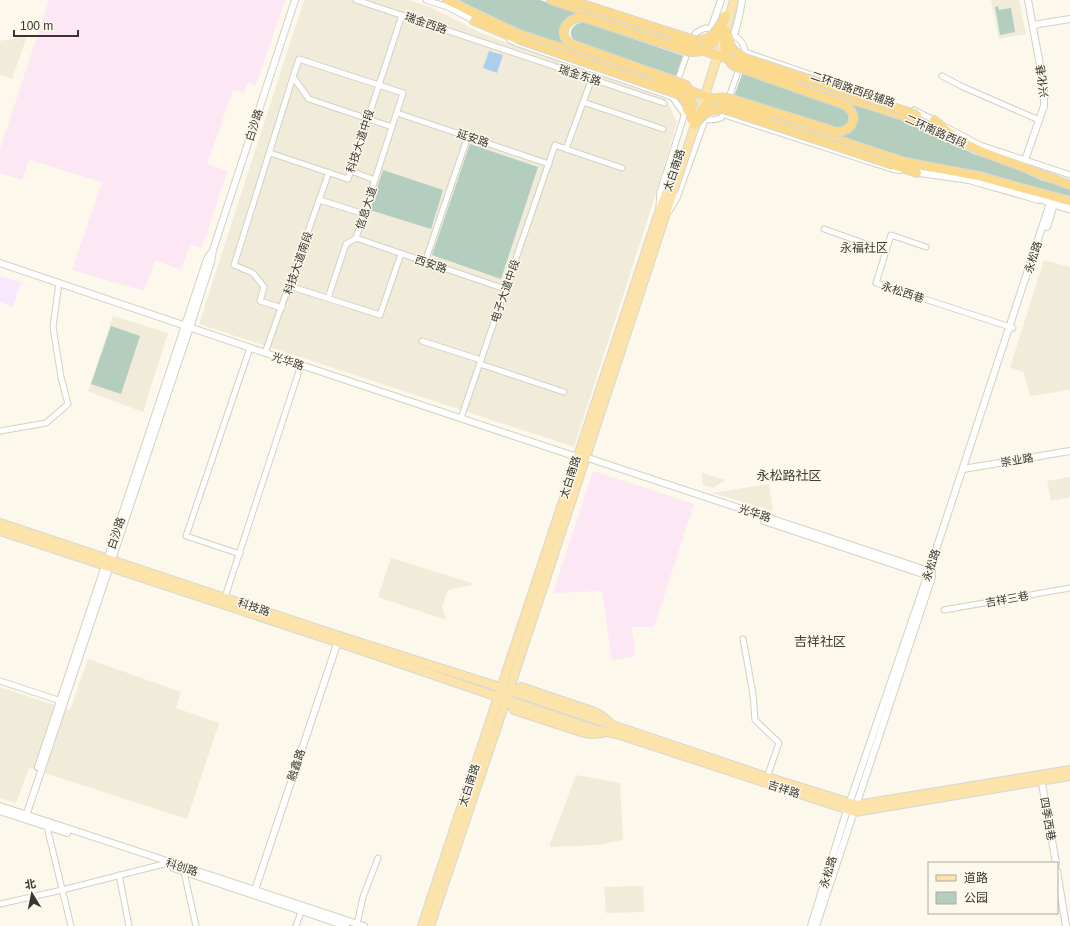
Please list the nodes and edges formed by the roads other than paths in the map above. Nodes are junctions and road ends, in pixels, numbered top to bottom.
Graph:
1 (295, 0) edge
2 (356, 0) edge
3 (426, 0) edge
4 (447, 0) edge
5 (551, 0) edge
6 (570, 0) edge
7 (582, 0) edge
8 (721, 0) edge
9 (729, 0) edge
10 (734, 0) edge
11 (742, 0) edge
12 (1028, 0) edge
13 (402, 15) junction
14 (725, 16) junction
15 (476, 18) junction
16 (603, 18) junction
17 (590, 19) junction
18 (1070, 19) edge
19 (1032, 25) junction
20 (616, 28) junction
21 (711, 29) junction
22 (722, 32) junction
23 (734, 35) junction
24 (693, 36) junction
25 (518, 37) junction
26 (497, 47) joint
27 (583, 48) junction
28 (745, 52) junction
29 (602, 55) junction
30 (590, 58) junction
31 (942, 76) dead end
32 (293, 77) junction
33 (592, 78) junction
34 (379, 85) junction
35 (825, 91) junction
36 (808, 92) junction
37 (672, 97) junction
38 (583, 102) junction
39 (838, 102) junction
40 (664, 103) dead end
41 (397, 113) junction
42 (723, 114) junction
43 (368, 118) junction
44 (917, 118) junction
45 (692, 119) junction
46 (705, 120) junction
47 (934, 120) junction
48 (1039, 120) junction
49 (805, 123) junction
50 (392, 127) junction
51 (663, 128) dead end
52 (825, 130) junction
53 (812, 132) junction
54 (468, 136) junction
55 (959, 141) junction
56 (566, 148) junction
57 (270, 152) junction
58 (1025, 160) junction
59 (549, 164) junction
60 (622, 168) dead end
61 (351, 171) junction
62 (329, 172) junction
63 (917, 173) junction
64 (1070, 175) edge
65 (375, 180) junction
66 (1070, 184) edge
67 (1016, 186) junction
68 (320, 200) junction
69 (1070, 201) edge
70 (1052, 203) junction
71 (1070, 209) edge
72 (364, 214) junction
73 (662, 216) junction
74 (824, 230) dead end
75 (356, 238) junction
76 (926, 247) dead end
77 (886, 251) junction
78 (401, 254) junction
79 (425, 262) junction
80 (0, 263) edge
81 (59, 283) junction
82 (289, 286) junction
83 (505, 289) junction
84 (328, 298) junction
85 (282, 308) junction
86 (187, 327) junction
87 (1012, 327) junction
88 (422, 341) dead end
89 (250, 348) junction
90 (265, 353) junction
91 (480, 362) junction
92 (301, 366) junction
93 (564, 392) dead end
94 (461, 418) junction
95 (0, 430) edge
96 (1070, 451) edge
97 (582, 458) junction
98 (966, 468) junction
99 (0, 523) edge
100 (0, 531) edge
101 (240, 554) junction
102 (108, 563) junction
103 (930, 574) junction
104 (1070, 588) edge
105 (225, 598) junction
106 (944, 610) dead end
107 (338, 639) junction
108 (743, 639) dead end
109 (0, 681) edge
110 (500, 688) junction
111 (510, 691) junction
112 (504, 699) junction
113 (62, 702) junction
114 (614, 730) junction
115 (1070, 770) edge
116 (1070, 776) edge
117 (766, 777) junction
118 (1041, 778) junction
119 (0, 806) edge
120 (852, 807) junction
121 (0, 811) edge
122 (24, 817) junction
123 (47, 827) junction
124 (378, 858) dead end
125 (1056, 862) edge
126 (164, 864) junction
127 (184, 872) junction
128 (119, 875) junction
129 (1058, 876) edge
130 (62, 890) junction
131 (254, 893) junction
132 (0, 904) edge
133 (301, 912) junction
134 (357, 924) junction
135 (71, 926) edge
136 (129, 926) edge
137 (196, 926) edge
138 (296, 926) edge
139 (346, 926) edge
140 (364, 926) edge
141 (422, 926) edge
142 (430, 926) edge
143 (811, 926) edge
144 (816, 926) edge
145 (1066, 926) edge

1 - 86 street, 白沙路
2 - 13 street, 瑞金西路
3 - 15 street
4 - 15 highway
5 - 16 highway
6 - 14 highway, bridge
7 - 24 street
8 - 21 street
9 - 14 main road
10 - 22 main road
11 - 23 street
12 - 19 street, 兴化巷
13 - 26 street, 瑞金西路
13 - 34 street, 科技大道中段
14 - 22 main road
15 - 25 highway
15 - 37 street
16 - 17 highway
16 - 20 highway, bridge
16 - 35 highway, 二环南路西段, bridge
17 - 20 highway, bridge
17 - 27 highway, bridge
18 - 19 street
19 - 48 street, 兴化巷
20 - 22 highway, bridge
21 - 23 street
21 - 24 street
22 - 36 highway, bridge
22 - 44 highway, bridge
22 - 45 main road, 太白南路, bridge
23 - 28 street
24 - 37 street
25 - 30 highway
25 - 45 highway, bridge
26 - 33 street, 瑞金东路
27 - 29 highway, bridge
27 - 30 highway
28 - 42 street
28 - 47 street, 二环南路西段辅路
29 - 30 highway
29 - 45 highway, bridge
30 - 53 highway, bridge
31 - 48 street
32 - 34 street
32 - 43 street
32 - 57 street
33 - 38 street
33 - 40 street, 瑞金东路
34 - 41 street, 信息大道
34 - 43 street, 科技大道中段
35 - 36 highway
35 - 39 highway
35 - 44 highway, 二环南路西段
36 - 39 highway, bridge
37 - 45 street
38 - 51 street
38 - 56 street
39 - 52 highway, bridge
41 - 50 street, 信息大道
41 - 54 street, 延安路
42 - 46 street
42 - 63 street
43 - 50 street
43 - 61 street, 科技大道中段
44 - 55 highway
45 - 46 street
45 - 49 highway, bridge
45 - 63 highway, bridge
45 - 73 main road, 太白南路, bridge
45 - 73 street
46 - 73 street
47 - 55 highway
47 - 58 street, 二环南路西段辅路
48 - 58 street, 兴化巷
49 - 52 highway, bridge
49 - 53 highway
50 - 65 street, 信息大道
52 - 53 highway
53 - 67 highway
54 - 59 street, 延安路
54 - 79 street
55 - 66 highway, 二环南路西段
56 - 59 street, 电子大道中段
56 - 60 street
57 - 62 street
57 - 85 street
58 - 64 street, 二环南路西段辅路
59 - 83 street, 电子大道中段
61 - 62 street, 科技大道中段
61 - 65 street
62 - 68 street, 科技大道南段
63 - 70 street
65 - 72 street, 信息大道
67 - 69 highway
67 - 70 main road
68 - 72 street
68 - 82 street, 科技大道南段
70 - 71 main road
70 - 87 street, 永松路
72 - 75 street, 信息大道
73 - 97 main road, 太白南路
74 - 77 street
75 - 78 street, 西安路
75 - 84 street, 信息大道
76 - 77 street, 永松西巷
77 - 87 street, 永松西巷
78 - 79 street, 西安路
78 - 84 street
79 - 83 street, 西安路
80 - 81 street, 光华路
81 - 86 street, 光华路
81 - 95 street
82 - 84 street
82 - 85 street, 科技大道南段
83 - 91 street, 电子大道中段
85 - 90 street, 科技大道南段
86 - 89 street, 光华路
86 - 102 street, 白沙路
87 - 98 street, 永松路
88 - 91 street
89 - 90 street, 光华路
89 - 101 street
90 - 92 street, 光华路
91 - 93 street
91 - 94 street, 电子大道中段
92 - 94 street, 光华路
92 - 101 street
94 - 97 street, 光华路
96 - 98 street, 崇业路
97 - 103 street, 光华路
97 - 110 main road, 太白南路
97 - 111 main road, 太白南路
98 - 103 street, 永松路
99 - 102 main road, 科技路
100 - 102 main road, 科技路
101 - 105 street
102 - 105 main road, 科技路
102 - 107 main road, 科技路
102 - 113 street, 白沙路
103 - 120 street, 永松路
104 - 106 street, 吉祥三巷
105 - 107 main road, 科技路
107 - 110 main road, 科技路
107 - 112 main road, 科技路
107 - 131 street, 融鑫路
108 - 117 street
109 - 113 street
110 - 111 main road, 科技路
110 - 112 main road, 太白南路
111 - 112 main road, 太白南路
111 - 114 main road, 吉祥路
112 - 114 main road, 吉祥路
112 - 141 main road, 太白南路
112 - 142 main road, 太白南路
113 - 122 street, 白沙路
114 - 117 main road, 吉祥路
114 - 120 main road, 吉祥路
115 - 118 main road, 吉祥路
116 - 118 main road, 吉祥路
117 - 120 main road, 吉祥路
118 - 120 main road, 吉祥路
118 - 125 street, 四季西巷
119 - 122 street, 科创路
120 - 143 street, 永松路
120 - 144 street, 永松路
121 - 122 street, 科创路
122 - 123 street, 科创路
122 - 131 street, 科创路
123 - 126 street, 科创路
123 - 130 street
124 - 134 street
126 - 127 street, 科创路
126 - 128 street
127 - 131 street, 科创路
127 - 137 street
128 - 130 street
128 - 136 street
129 - 145 street
130 - 132 street
130 - 135 street
131 - 133 street, 科创路
131 - 134 street, 科创路
133 - 138 street
133 - 139 street, 科创路
134 - 140 street, 科创路

